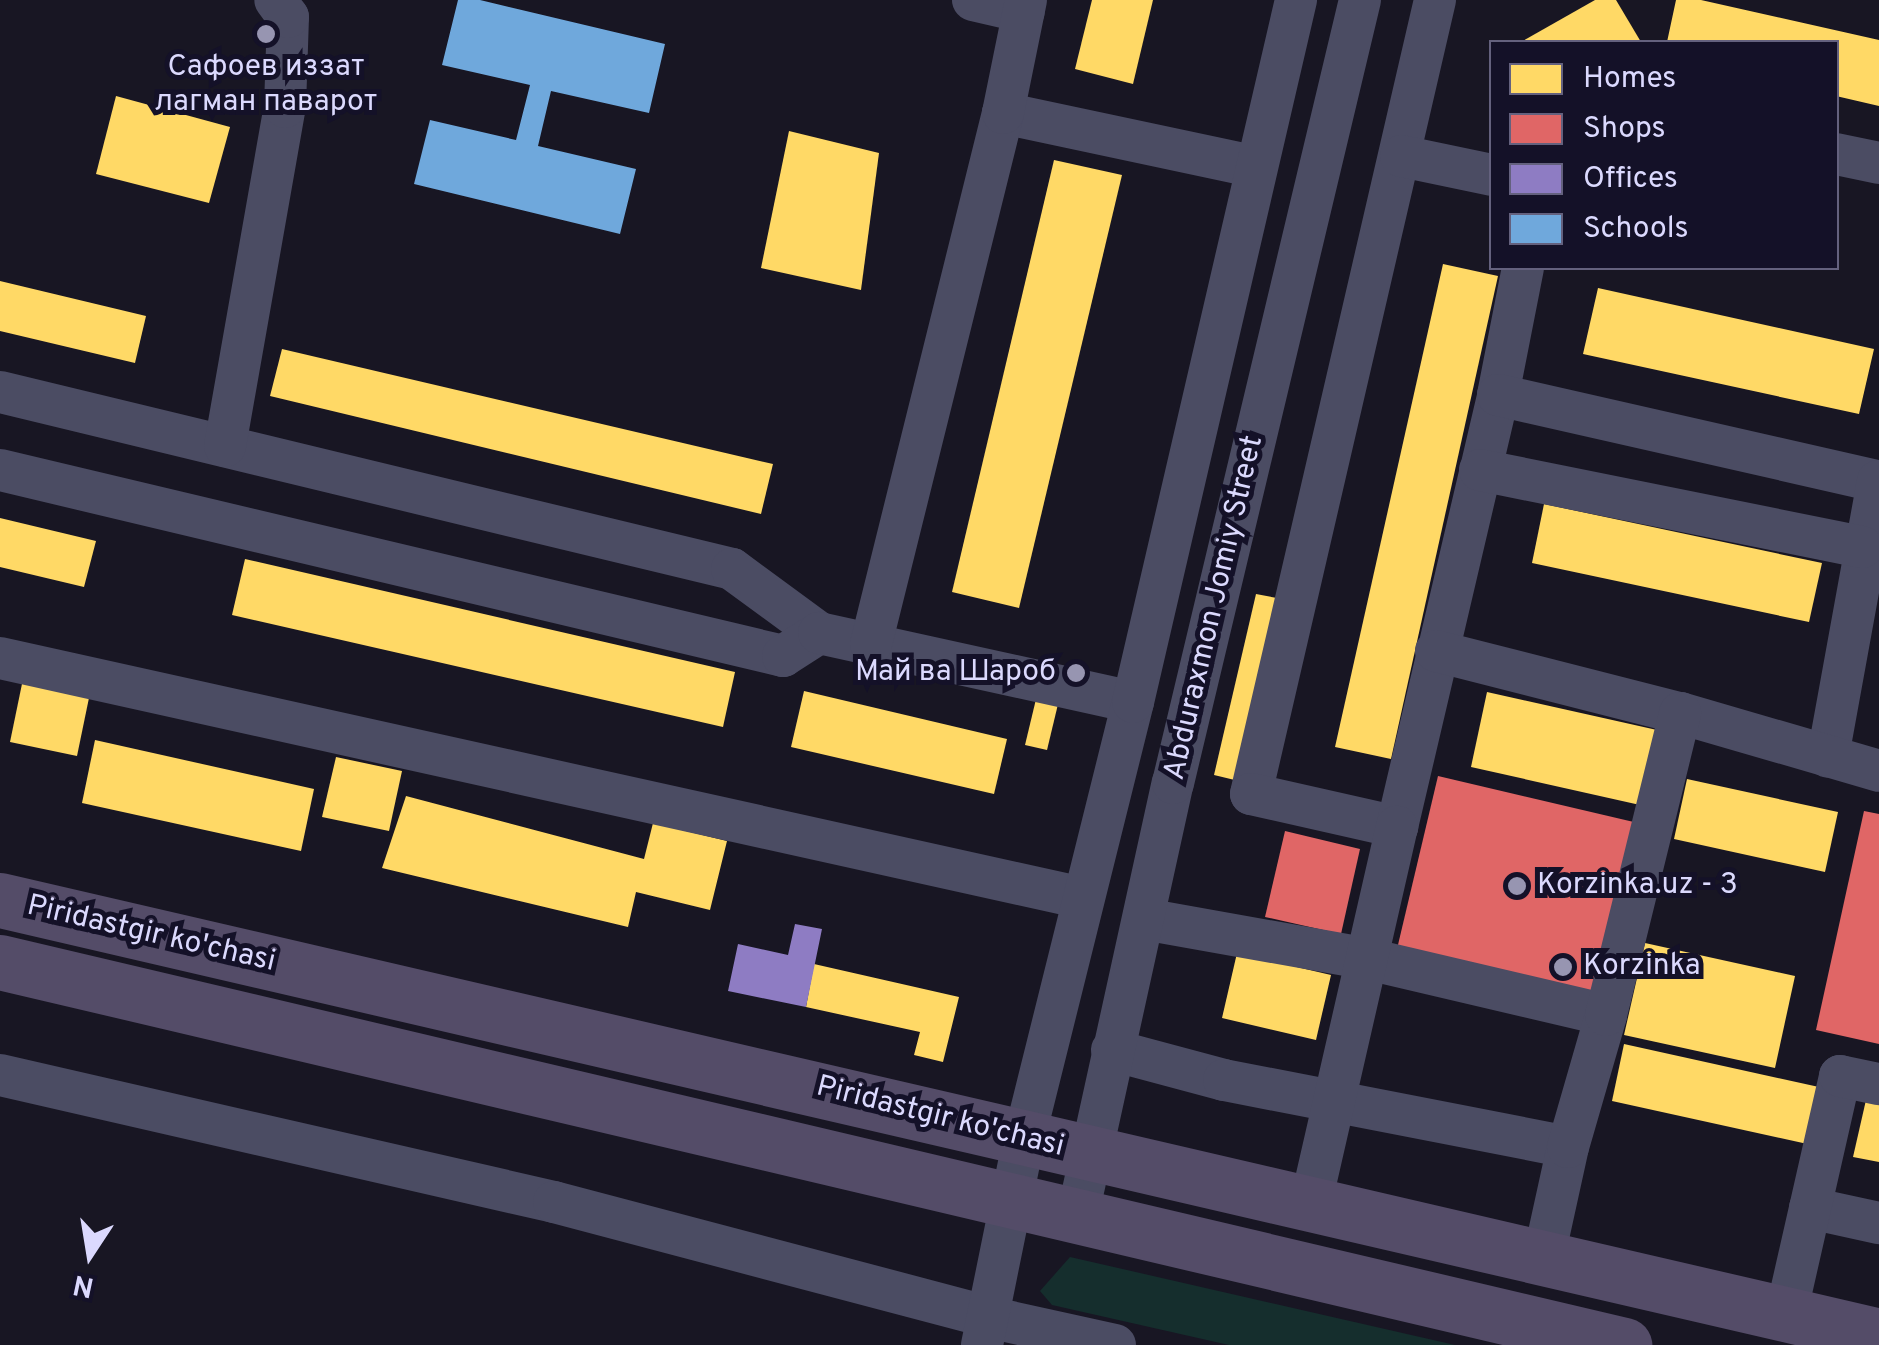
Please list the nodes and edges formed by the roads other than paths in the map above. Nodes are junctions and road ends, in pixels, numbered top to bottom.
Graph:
1 (275, 0) edge
2 (972, 0) edge
3 (1296, 0) edge
4 (1360, 0) edge
5 (1436, 0) edge
6 (1025, 6) edge
7 (1003, 113) junction
8 (1839, 155) edge
9 (1402, 156) junction
10 (1879, 164) edge
11 (1256, 166) junction
12 (1489, 174) edge
13 (1522, 270) edge
14 (0, 392) edge
15 (1498, 395) junction
16 (225, 446) junction
17 (0, 470) edge
18 (1480, 470) junction
19 (1862, 547) junction
20 (820, 633) junction
21 (871, 644) junction
22 (1436, 651) junction
23 (0, 658) edge
24 (1133, 702) junction
25 (1680, 713) junction
26 (1828, 756) junction
27 (1879, 771) edge
28 (1397, 827) junction
29 (1083, 898) junction
30 (0, 900) edge
31 (1144, 918) junction
32 (1368, 959) junction
33 (0, 962) edge
34 (1606, 1015) junction
35 (1112, 1050) junction
36 (0, 1076) edge
37 (1879, 1084) edge
38 (1332, 1102) junction
39 (1024, 1140) junction
40 (1568, 1147) junction
41 (1090, 1154) junction
42 (1311, 1202) junction
43 (1012, 1204) junction
44 (1810, 1208) junction
45 (1077, 1218) junction
46 (1879, 1224) edge
47 (1544, 1256) junction
48 (1786, 1314) junction
49 (985, 1331) edge
50 (1879, 1336) edge
51 (1115, 1345) edge
52 (1624, 1345) edge

1 - 16 street
2 - 6 street
3 - 11 street, Abduraxmon Jomiy Street
4 - 31 street, Abduraxmon Jomiy Street
5 - 9 street
6 - 7 street
7 - 11 street
7 - 21 street
8 - 10 street
9 - 12 street
9 - 28 street
11 - 24 street, Abduraxmon Jomiy Street
13 - 15 street
14 - 16 street
15 - 18 street
15 - 19 street
16 - 20 street
17 - 20 street
18 - 19 street
18 - 22 street
19 - 26 street
20 - 21 street
21 - 24 street
22 - 25 street
22 - 28 street
23 - 29 street
24 - 29 street, Abduraxmon Jomiy Street
25 - 26 street
25 - 34 street
26 - 27 street
28 - 32 street
29 - 39 street, Abduraxmon Jomiy Street
30 - 39 main road, Piridastgir ko'chasi
31 - 32 street
31 - 35 street, Abduraxmon Jomiy Street
32 - 34 street
32 - 38 street
33 - 43 main road, Piridastgir ko'chasi
34 - 40 street
35 - 38 street
35 - 41 street, Abduraxmon Jomiy Street
36 - 49 street
37 - 44 street
38 - 40 street
38 - 42 street
39 - 41 main road, Piridastgir ko'chasi
39 - 43 street, Abduraxmon Jomiy Street
40 - 47 street
41 - 42 main road, Piridastgir ko'chasi
41 - 45 street, Abduraxmon Jomiy Street
42 - 47 main road, Piridastgir ko'chasi
43 - 45 main road, Piridastgir ko'chasi
43 - 49 street, Abduraxmon Jomiy Street
44 - 46 street
44 - 48 street
45 - 52 main road, Piridastgir ko'chasi
47 - 48 main road, Piridastgir ko'chasi
48 - 50 main road, Piridastgir ko'chasi
49 - 51 street

